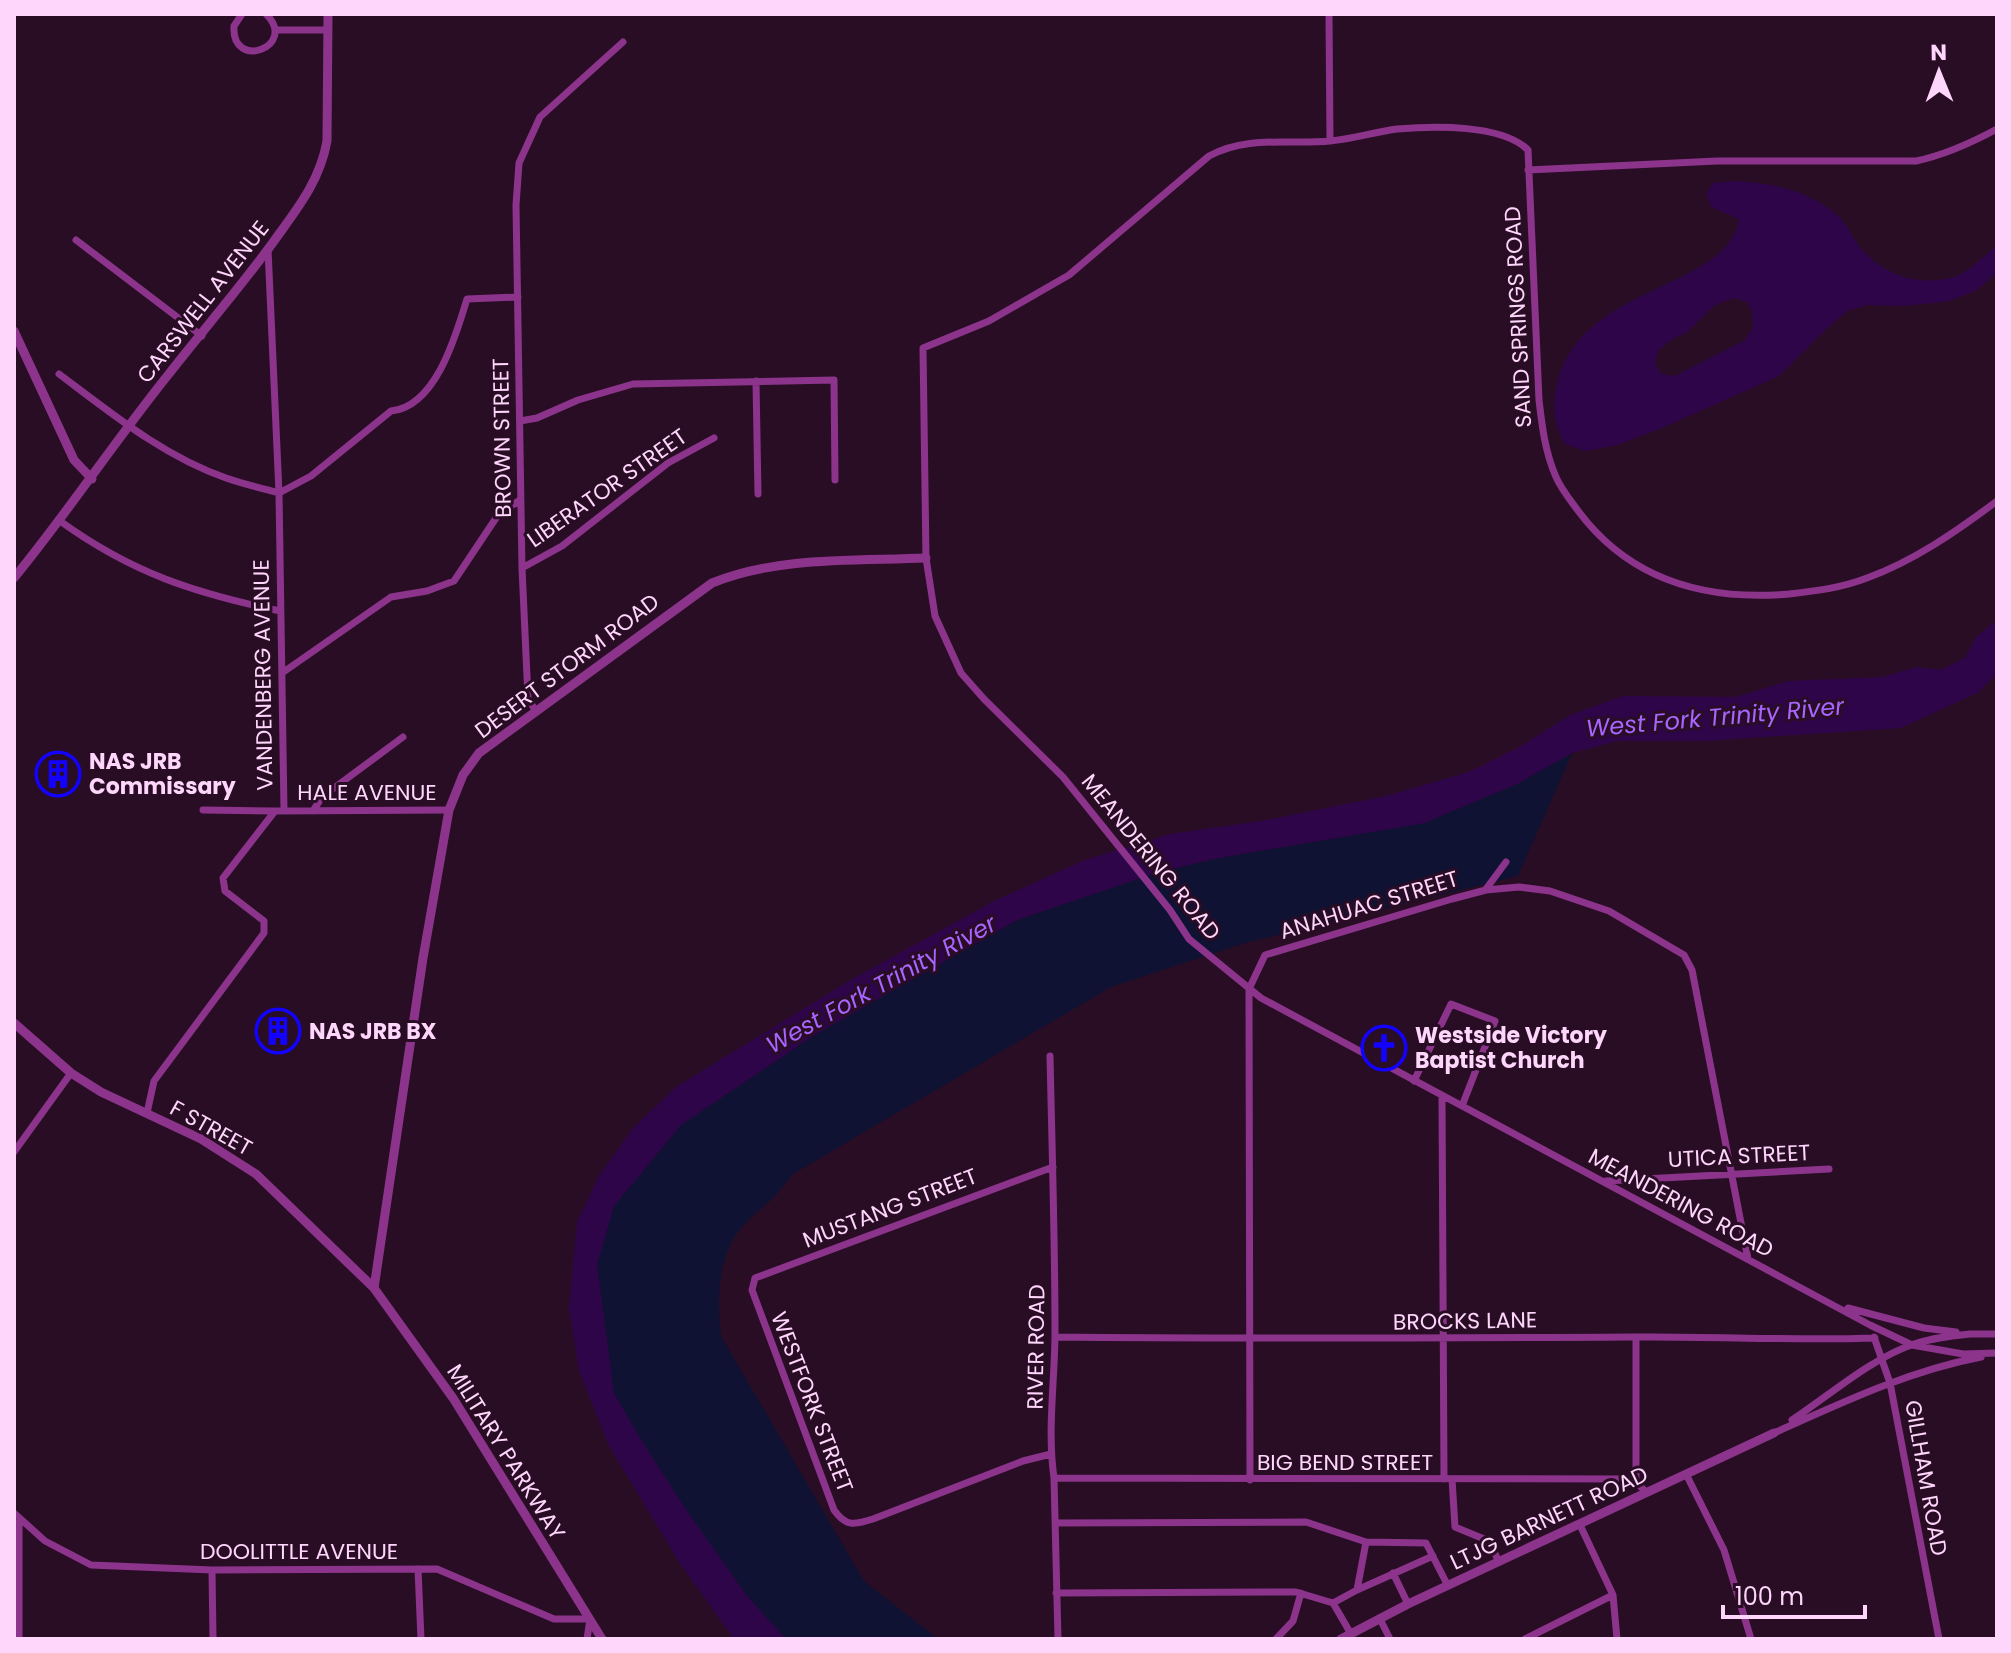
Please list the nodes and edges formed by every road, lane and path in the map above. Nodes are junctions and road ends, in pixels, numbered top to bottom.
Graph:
1 (242, 14) edge
2 (266, 14) edge
3 (328, 14) edge
4 (1329, 14) edge
5 (275, 30) junction
6 (328, 30) junction
7 (623, 42) dead end
8 (1997, 129) edge
9 (1330, 141) junction
10 (1528, 170) junction
11 (76, 240) dead end
12 (268, 249) junction
13 (518, 297) junction
14 (14, 331) edge
15 (202, 336) junction
16 (923, 348) joint
17 (59, 374) dead end
18 (756, 381) junction
19 (520, 421) junction
20 (130, 428) junction
21 (714, 438) dead end
22 (92, 479) junction
23 (835, 480) dead end
24 (279, 493) junction
25 (758, 494) dead end
26 (520, 500) junction
27 (1997, 501) edge
28 (60, 521) junction
29 (926, 558) junction
30 (522, 568) junction
31 (14, 578) edge
32 (280, 611) junction
33 (282, 673) junction
34 (535, 710) junction
35 (403, 737) dead end
36 (203, 810) dead end
37 (449, 810) junction
38 (275, 811) junction
39 (284, 811) junction
40 (313, 811) junction
41 (1506, 862) dead end
42 (1486, 890) junction
43 (1249, 989) junction
44 (14, 1023) edge
45 (1050, 1056) dead end
46 (71, 1073) junction
47 (1414, 1081) junction
48 (1442, 1096) junction
49 (1462, 1106) junction
50 (147, 1113) junction
51 (14, 1152) edge
52 (1053, 1167) junction
53 (1829, 1169) dead end
54 (1731, 1174) junction
55 (1604, 1182) junction
56 (1748, 1259) junction
57 (374, 1288) junction
58 (753, 1293) joint
59 (1838, 1306) junction
60 (1870, 1325) junction
61 (1970, 1334) junction
62 (1997, 1334) edge
63 (1055, 1337) junction
64 (1636, 1337) junction
65 (1875, 1338) junction
66 (1249, 1339) junction
67 (1445, 1339) junction
68 (1912, 1345) junction
69 (1997, 1353) edge
70 (1882, 1359) junction
71 (1890, 1383) junction
72 (1774, 1433) junction
73 (1051, 1454) junction
74 (1686, 1474) junction
75 (1054, 1478) junction
76 (1448, 1479) junction
77 (1250, 1480) junction
78 (1636, 1482) junction
79 (1646, 1492) junction
80 (16, 1516) edge
81 (1055, 1523) junction
82 (1580, 1525) junction
83 (1366, 1542) junction
84 (1433, 1556) junction
85 (1499, 1562) junction
86 (418, 1569) junction
87 (212, 1570) junction
88 (1393, 1573) junction
89 (1448, 1586) junction
90 (1357, 1590) junction
91 (1056, 1593) junction
92 (1301, 1593) junction
93 (1613, 1595) junction
94 (1333, 1603) junction
95 (1408, 1604) junction
96 (590, 1619) junction
97 (1380, 1619) junction
98 (1346, 1636) edge
99 (19, 1639) edge
100 (213, 1639) edge
101 (421, 1639) edge
102 (587, 1639) edge
103 (602, 1639) edge
104 (1058, 1639) edge
105 (1276, 1639) edge
106 (1390, 1639) edge
107 (1525, 1639) edge
108 (1617, 1639) edge
109 (1751, 1639) edge
110 (1939, 1639) edge

1 - 5 street
2 - 5 street
3 - 6 street, CARSWELL AVENUE
4 - 9 street
5 - 6 street
6 - 12 street, CARSWELL AVENUE
7 - 13 street, BROWN STREET
8 - 10 street
9 - 10 street, SAND SPRINGS ROAD
9 - 16 street, SAND SPRINGS ROAD
10 - 27 street, SAND SPRINGS ROAD
11 - 15 street
12 - 15 street, CARSWELL AVENUE
12 - 24 street, VANDENBERG AVENUE
13 - 19 street, BROWN STREET
13 - 24 street
14 - 22 street
15 - 20 street, CARSWELL AVENUE
16 - 29 street, MEANDERING ROAD
17 - 20 street
18 - 19 street
18 - 23 street
18 - 25 street
19 - 26 street, BROWN STREET
20 - 22 street, CARSWELL AVENUE
20 - 24 street
21 - 30 street, LIBERATOR STREET
22 - 28 street, CARSWELL AVENUE
24 - 32 street, VANDENBERG AVENUE
26 - 30 street, BROWN STREET
26 - 33 street
28 - 31 street, CARSWELL AVENUE
28 - 32 street
29 - 34 street, DESERT STORM ROAD
29 - 43 street, MEANDERING ROAD
30 - 34 street, BROWN STREET
32 - 33 street, VANDENBERG AVENUE
33 - 39 street, VANDENBERG AVENUE
34 - 37 street, DESERT STORM ROAD
35 - 40 street
36 - 38 street
37 - 40 street, HALE AVENUE
37 - 57 street, DESERT STORM ROAD
38 - 39 street, VANDENBERG AVENUE
38 - 50 street, VANDENBERG AVENUE
39 - 40 street, HALE AVENUE
41 - 42 street
42 - 43 street, ANAHUAC STREET
42 - 54 street, ANAHUAC STREET
43 - 47 street, MEANDERING ROAD
43 - 66 street, ANAHUAC STREET
44 - 46 street, F STREET
45 - 52 street, RIVER ROAD
46 - 50 street, F STREET
46 - 51 street
47 - 48 street, MEANDERING ROAD
47 - 49 street
48 - 49 street, MEANDERING ROAD
48 - 67 street
49 - 55 street, MEANDERING ROAD
50 - 57 street, F STREET
52 - 58 street, MUSTANG STREET
52 - 63 street, RIVER ROAD
53 - 54 street, UTICA STREET
54 - 55 street, UTICA STREET
54 - 56 street, ANAHUAC STREET
55 - 56 street, MEANDERING ROAD
56 - 59 street, MEANDERING ROAD
57 - 96 street, MILITARY PARKWAY
58 - 73 street, WESTFORK STREET
59 - 60 street, MEANDERING ROAD
59 - 61 street, MEANDERING ROAD
60 - 65 street, GILLHAM ROAD
60 - 68 street, MEANDERING ROAD
61 - 62 street, MEANDERING ROAD
61 - 68 street, LTJG BARNETT ROAD
63 - 66 street, BROCKS LANE
63 - 73 street, RIVER ROAD
64 - 65 street, BROCKS LANE
64 - 67 street, BROCKS LANE
64 - 78 street
65 - 70 street, GILLHAM ROAD
66 - 67 street, BROCKS LANE
66 - 77 street, ANAHUAC STREET
67 - 76 street
68 - 69 street, MEANDERING ROAD
68 - 70 street, LTJG BARNETT ROAD
69 - 71 street, LTJG BARNETT ROAD
70 - 71 street, GILLHAM ROAD
70 - 72 street, LTJG BARNETT ROAD
71 - 72 street, LTJG BARNETT ROAD
71 - 110 street, GILLHAM ROAD
72 - 74 street, LTJG BARNETT ROAD
73 - 75 street, RIVER ROAD
74 - 79 street, LTJG BARNETT ROAD
74 - 109 street
75 - 77 street, BIG BEND STREET
75 - 81 street, RIVER ROAD
76 - 77 street, BIG BEND STREET
76 - 78 street, BIG BEND STREET
76 - 85 street
78 - 79 street
79 - 82 street, LTJG BARNETT ROAD
80 - 87 street, DOOLITTLE AVENUE
80 - 99 street
81 - 83 street
81 - 91 street, RIVER ROAD
82 - 85 street, LTJG BARNETT ROAD
82 - 93 street
83 - 84 street
83 - 90 street
84 - 88 street
84 - 89 street
85 - 89 street, LTJG BARNETT ROAD
86 - 87 street, DOOLITTLE AVENUE
86 - 96 street, DOOLITTLE AVENUE
86 - 101 street
87 - 100 street
88 - 90 street
88 - 95 street
89 - 95 street, LTJG BARNETT ROAD
90 - 94 street
91 - 92 street
91 - 104 street, RIVER ROAD
92 - 94 street
92 - 105 street
93 - 107 street
93 - 108 street
94 - 98 street
95 - 97 street, LTJG BARNETT ROAD
96 - 102 street
96 - 103 street, MILITARY PARKWAY
97 - 98 street, LTJG BARNETT ROAD
97 - 106 street

